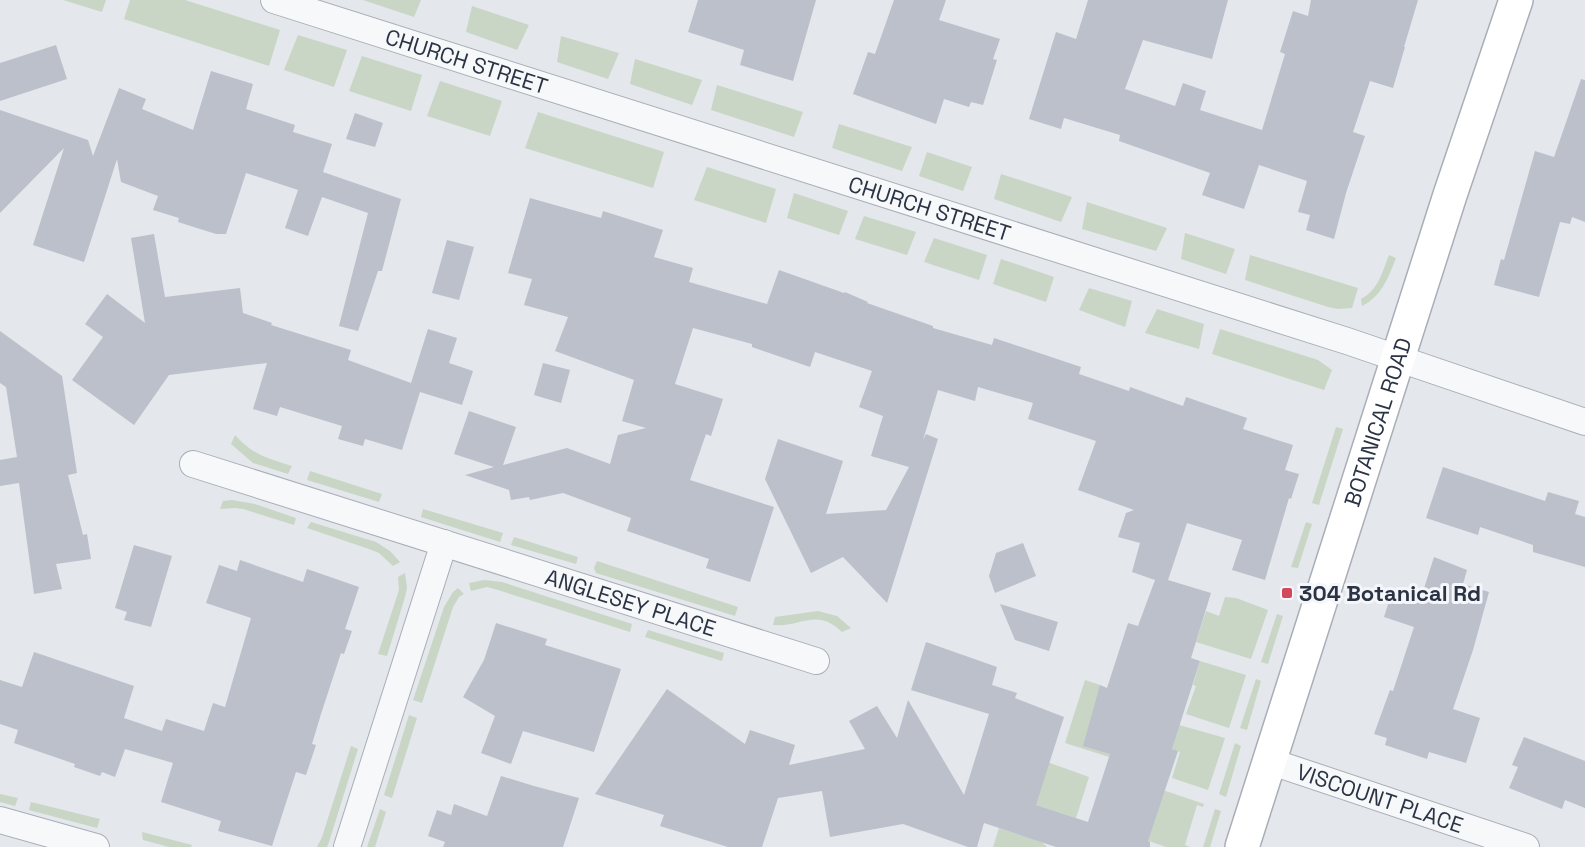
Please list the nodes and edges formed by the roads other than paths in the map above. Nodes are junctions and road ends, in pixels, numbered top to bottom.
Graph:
1 (274, 0) edge
2 (1516, 0) edge
3 (1398, 359) junction
4 (1585, 422) edge
5 (193, 464) dead end
6 (444, 543) junction
7 (816, 661) dead end
8 (1269, 760) junction
9 (0, 820) edge
10 (96, 847) edge
11 (347, 847) edge
12 (1242, 847) edge
13 (1526, 847) edge

1 - 3 street, CHURCH STREET
2 - 3 main road, BOTANICAL ROAD
3 - 4 street, CHURCH STREET
3 - 8 main road, BOTANICAL ROAD
5 - 6 street, ANGLESEY PLACE
6 - 7 street, ANGLESEY PLACE
6 - 11 street
8 - 12 main road, BOTANICAL ROAD
8 - 13 street, VISCOUNT PLACE
9 - 10 street

